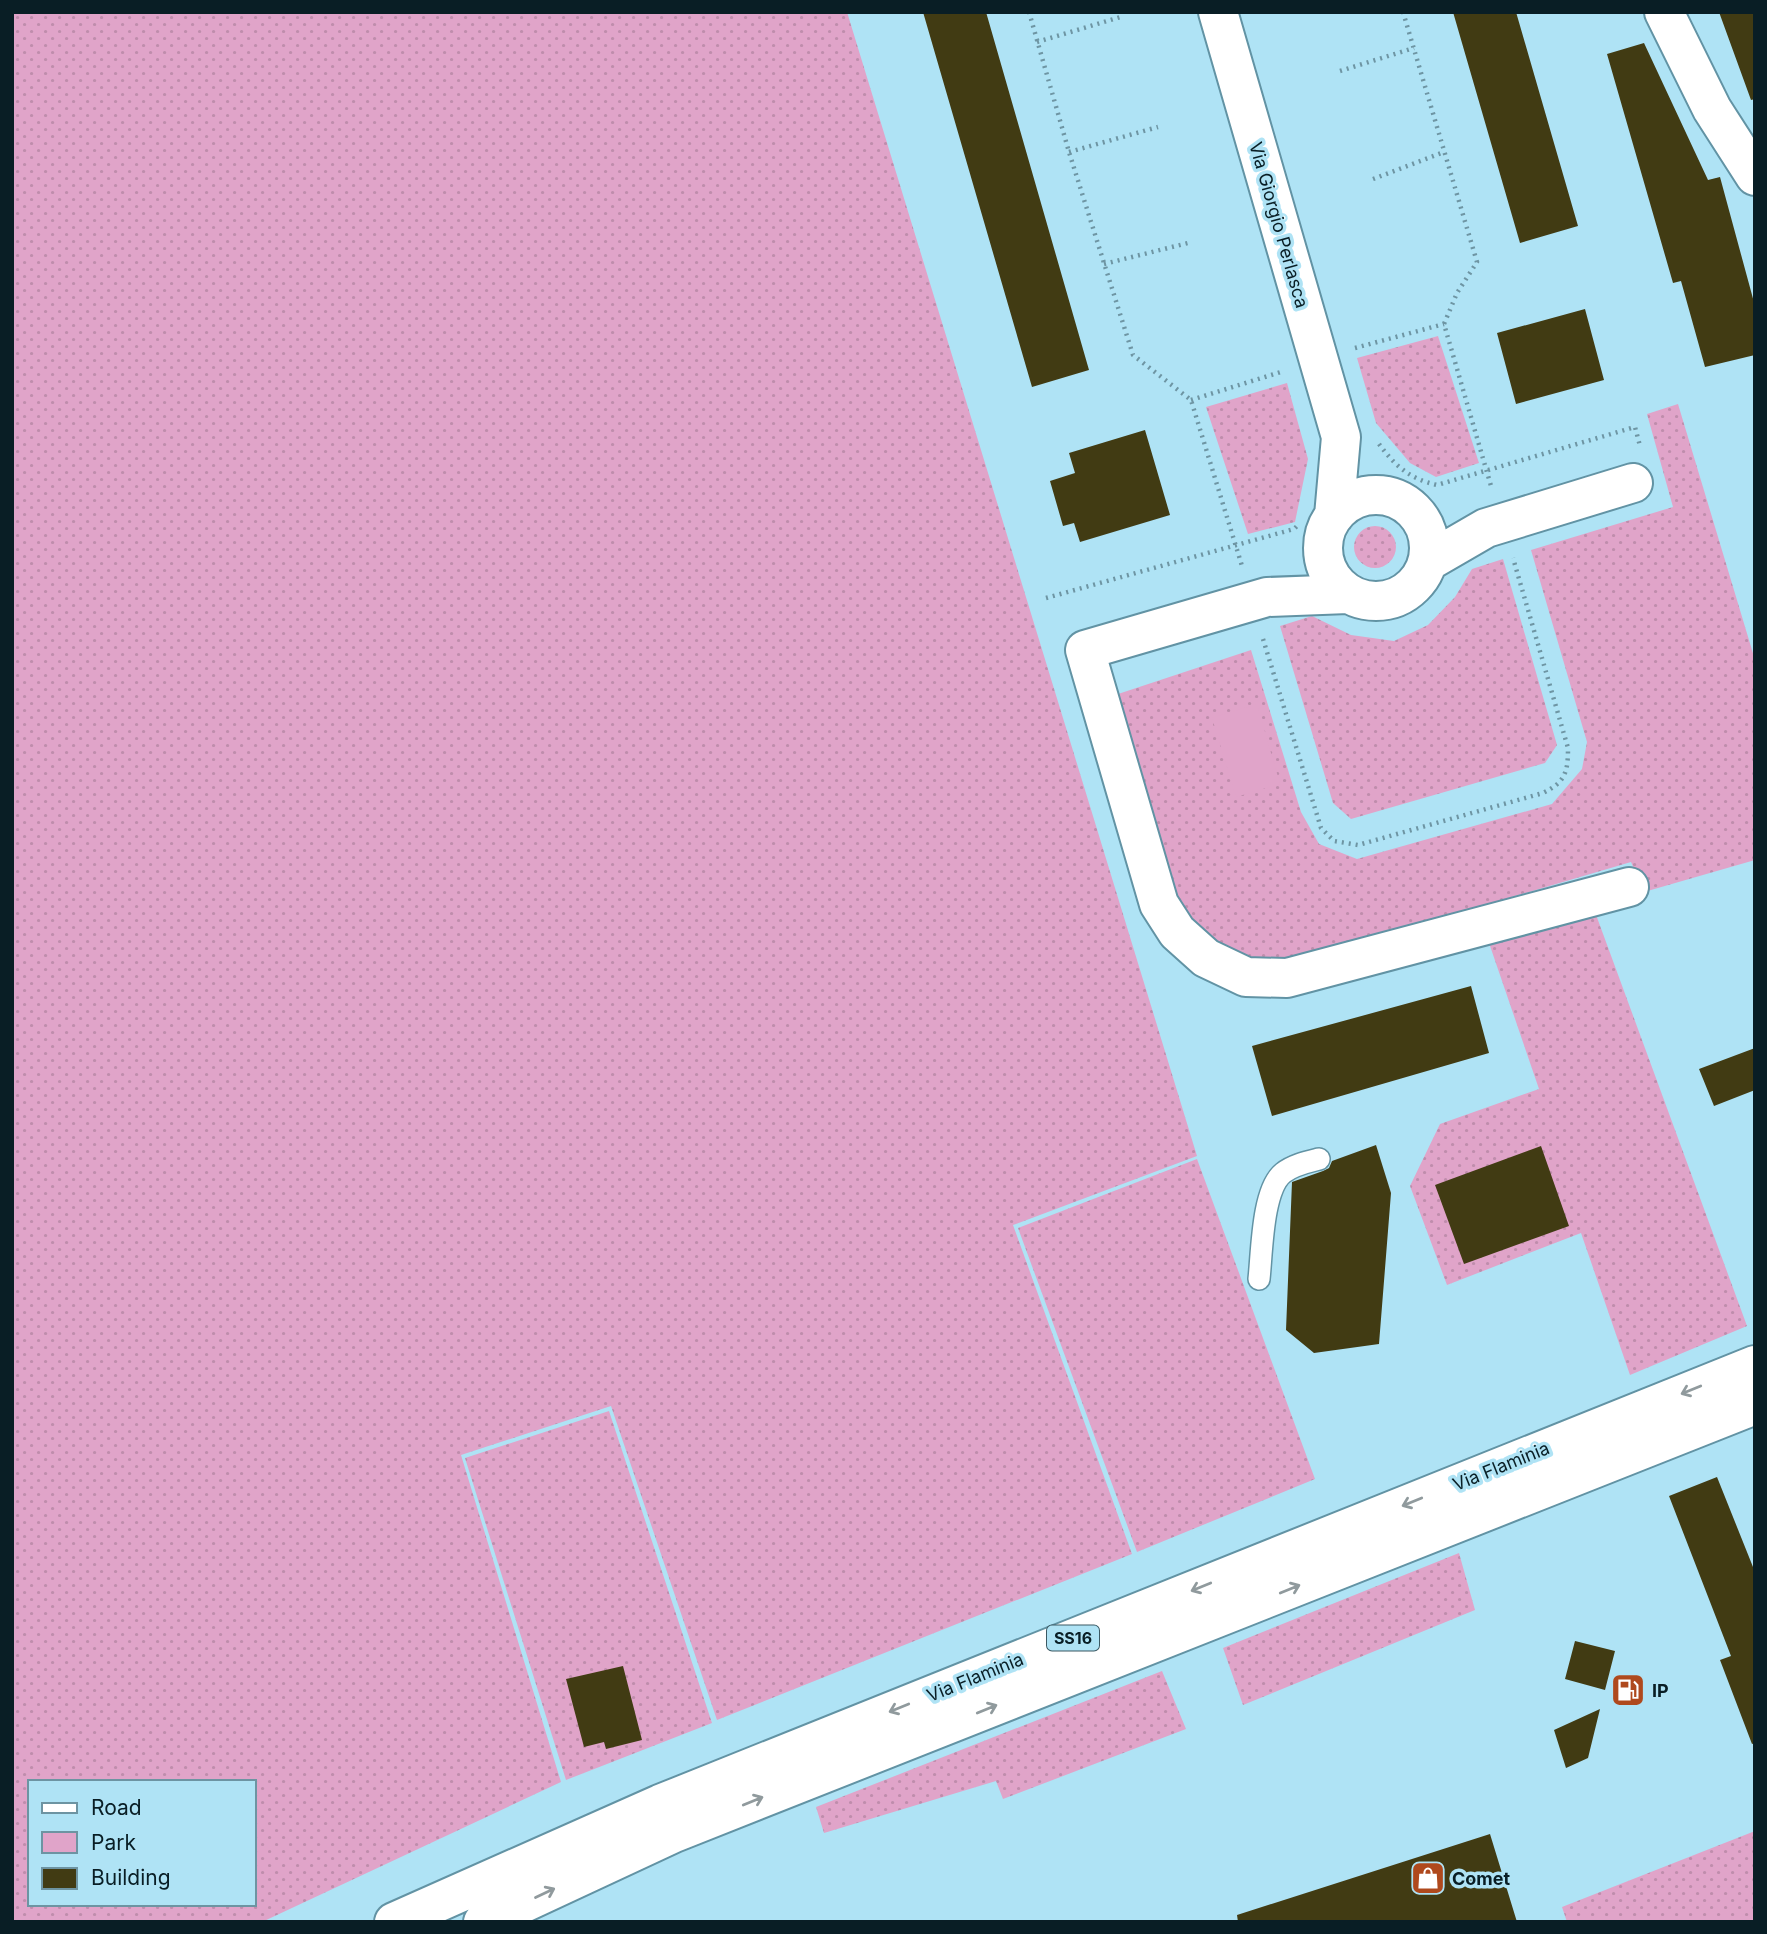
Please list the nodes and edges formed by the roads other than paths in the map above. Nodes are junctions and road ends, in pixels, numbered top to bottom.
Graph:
1 (1218, 12) edge
2 (1664, 12) edge
3 (1755, 176) edge
4 (1358, 438) junction
5 (1633, 483) road end
6 (1406, 506) junction
7 (1319, 528) junction
8 (1498, 539) junction
9 (1429, 561) junction
10 (1348, 594) junction
11 (1257, 602) junction
12 (1629, 887) dead end
13 (1319, 1158) dead end
14 (1259, 1279) dead end
15 (1755, 1364) edge
16 (1755, 1405) edge
17 (394, 1922) edge
18 (483, 1922) edge

1 - 4 main road, Via Giorgio Perlasca
2 - 3 main road
4 - 6 main road, Via Giorgio Perlasca
4 - 7 main road, Via Giorgio Perlasca
5 - 8 main road
6 - 7 main road
6 - 8 main road
6 - 9 main road, Via Giorgio Perlasca
7 - 10 main road, Via Giorgio Perlasca
7 - 11 main road
8 - 9 main road
9 - 10 main road
10 - 11 main road
11 - 12 main road
13 - 14 lane
15 -> 17 main road, Via Flaminia / SS16
18 -> 16 main road, Via Flaminia / SS16

